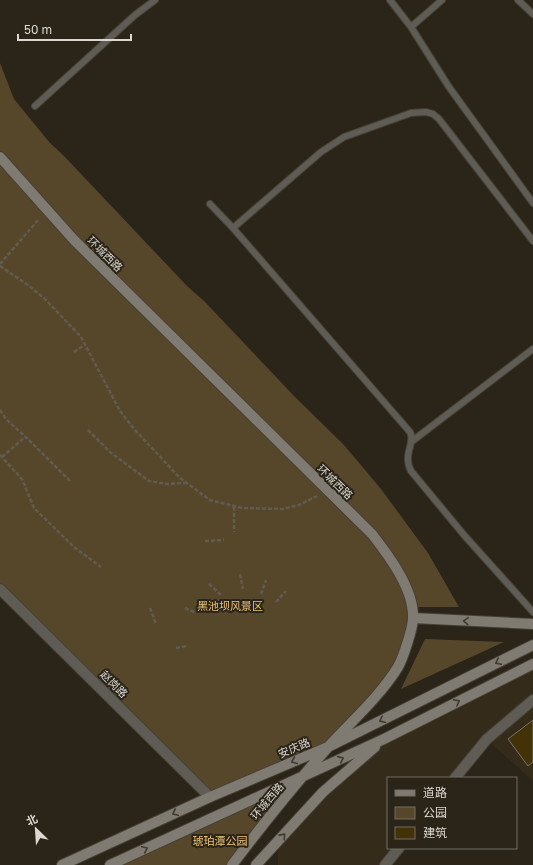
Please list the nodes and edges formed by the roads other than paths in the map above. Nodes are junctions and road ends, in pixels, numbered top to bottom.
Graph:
1 (154, 0) edge
2 (390, 0) edge
3 (442, 0) edge
4 (518, 0) edge
5 (533, 14) edge
6 (411, 27) junction
7 (35, 106) dead end
8 (0, 157) edge
9 (533, 203) edge
10 (210, 204) dead end
11 (233, 228) junction
12 (533, 241) edge
13 (533, 349) edge
14 (411, 442) junction
15 (0, 589) edge
16 (533, 612) edge
17 (413, 618) junction
18 (533, 624) edge
19 (533, 645) edge
20 (533, 664) edge
21 (533, 700) edge
22 (384, 739) junction
23 (330, 746) junction
24 (305, 774) junction
25 (456, 777) edge
26 (210, 797) junction
27 (398, 849) edge
28 (62, 865) edge
29 (110, 865) edge
30 (232, 865) edge
31 (256, 865) edge
32 (385, 865) edge

1 - 7 lane
2 - 6 lane
3 - 6 lane
4 - 5 lane
6 - 9 lane
8 - 17 street, 环城西路
10 - 11 lane
11 - 12 lane
11 - 14 lane
13 - 14 lane
14 - 16 lane
15 - 26 street, 赵岗路
18 -> 17 street
17 - 23 street, 环城西路
19 -> 23 street, 安庆路
22 -> 20 street
21 - 25 street
24 -> 22 street
31 -> 22 street
23 - 24 street, 环城西路
23 -> 26 street, 安庆路
29 -> 24 street
24 - 30 street, 环城西路
26 -> 28 street, 安庆路
27 - 32 street

